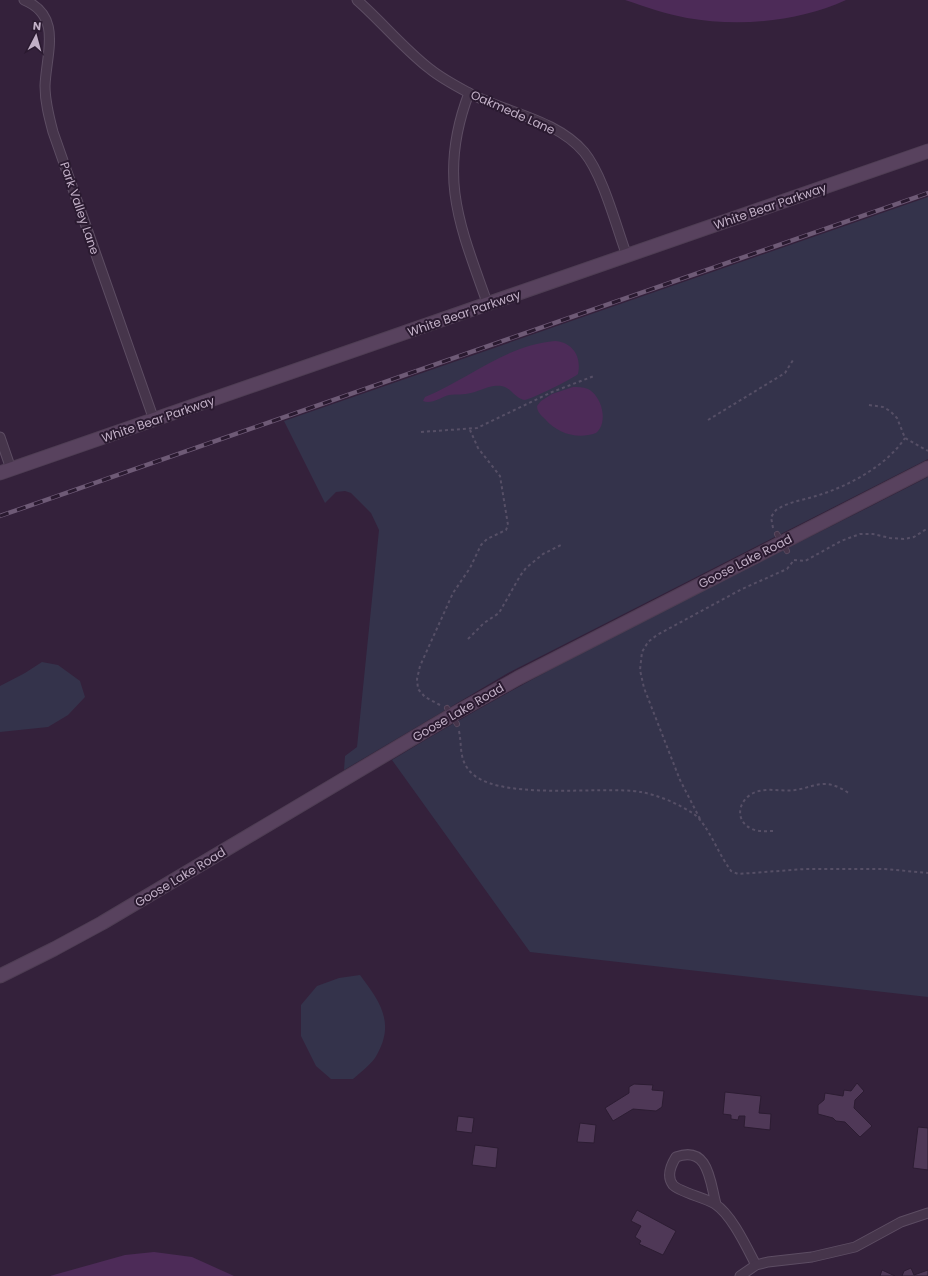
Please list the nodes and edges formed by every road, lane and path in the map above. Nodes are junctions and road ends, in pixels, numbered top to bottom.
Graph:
1 (24, 0) edge
2 (357, 0) edge
3 (469, 93) junction
4 (928, 151) edge
5 (627, 256) junction
6 (488, 305) junction
7 (793, 360) dead end
8 (594, 376) dead end
9 (869, 405) dead end
10 (154, 420) junction
11 (708, 420) dead end
12 (470, 430) junction
13 (422, 432) dead end
14 (0, 437) edge
15 (905, 438) junction
16 (928, 451) edge
17 (928, 468) edge
18 (6, 471) edge
19 (928, 528) edge
20 (782, 542) junction
21 (563, 544) dead end
22 (794, 560) junction
23 (468, 639) dead end
24 (452, 716) junction
25 (850, 794) dead end
26 (702, 822) junction
27 (773, 831) dead end
28 (928, 873) edge
29 (0, 976) edge
30 (716, 1204) junction
31 (928, 1213) edge
32 (756, 1265) junction
33 (740, 1276) edge

1 - 10 street, Park Valley Lane
2 - 3 street, Oakmede Lane
3 - 5 street, Oakmede Lane
3 - 6 street
4 - 5 street, White Bear Parkway
5 - 6 street, White Bear Parkway
6 - 10 street, White Bear Parkway
7 - 11 path
8 - 12 path
9 - 15 path
10 - 18 street, White Bear Parkway
12 - 13 path
12 - 24 path
14 - 18 street
15 - 16 path
15 - 20 path
17 - 20 street, Goose Lake Road
19 - 22 path
20 - 22 path
20 - 24 street, Goose Lake Road
21 - 23 path
22 - 26 path
24 - 26 path
24 - 29 street, Goose Lake Road
25 - 27 path
26 - 28 path
30 - 30 street
30 - 32 street
31 - 32 street
32 - 33 street

